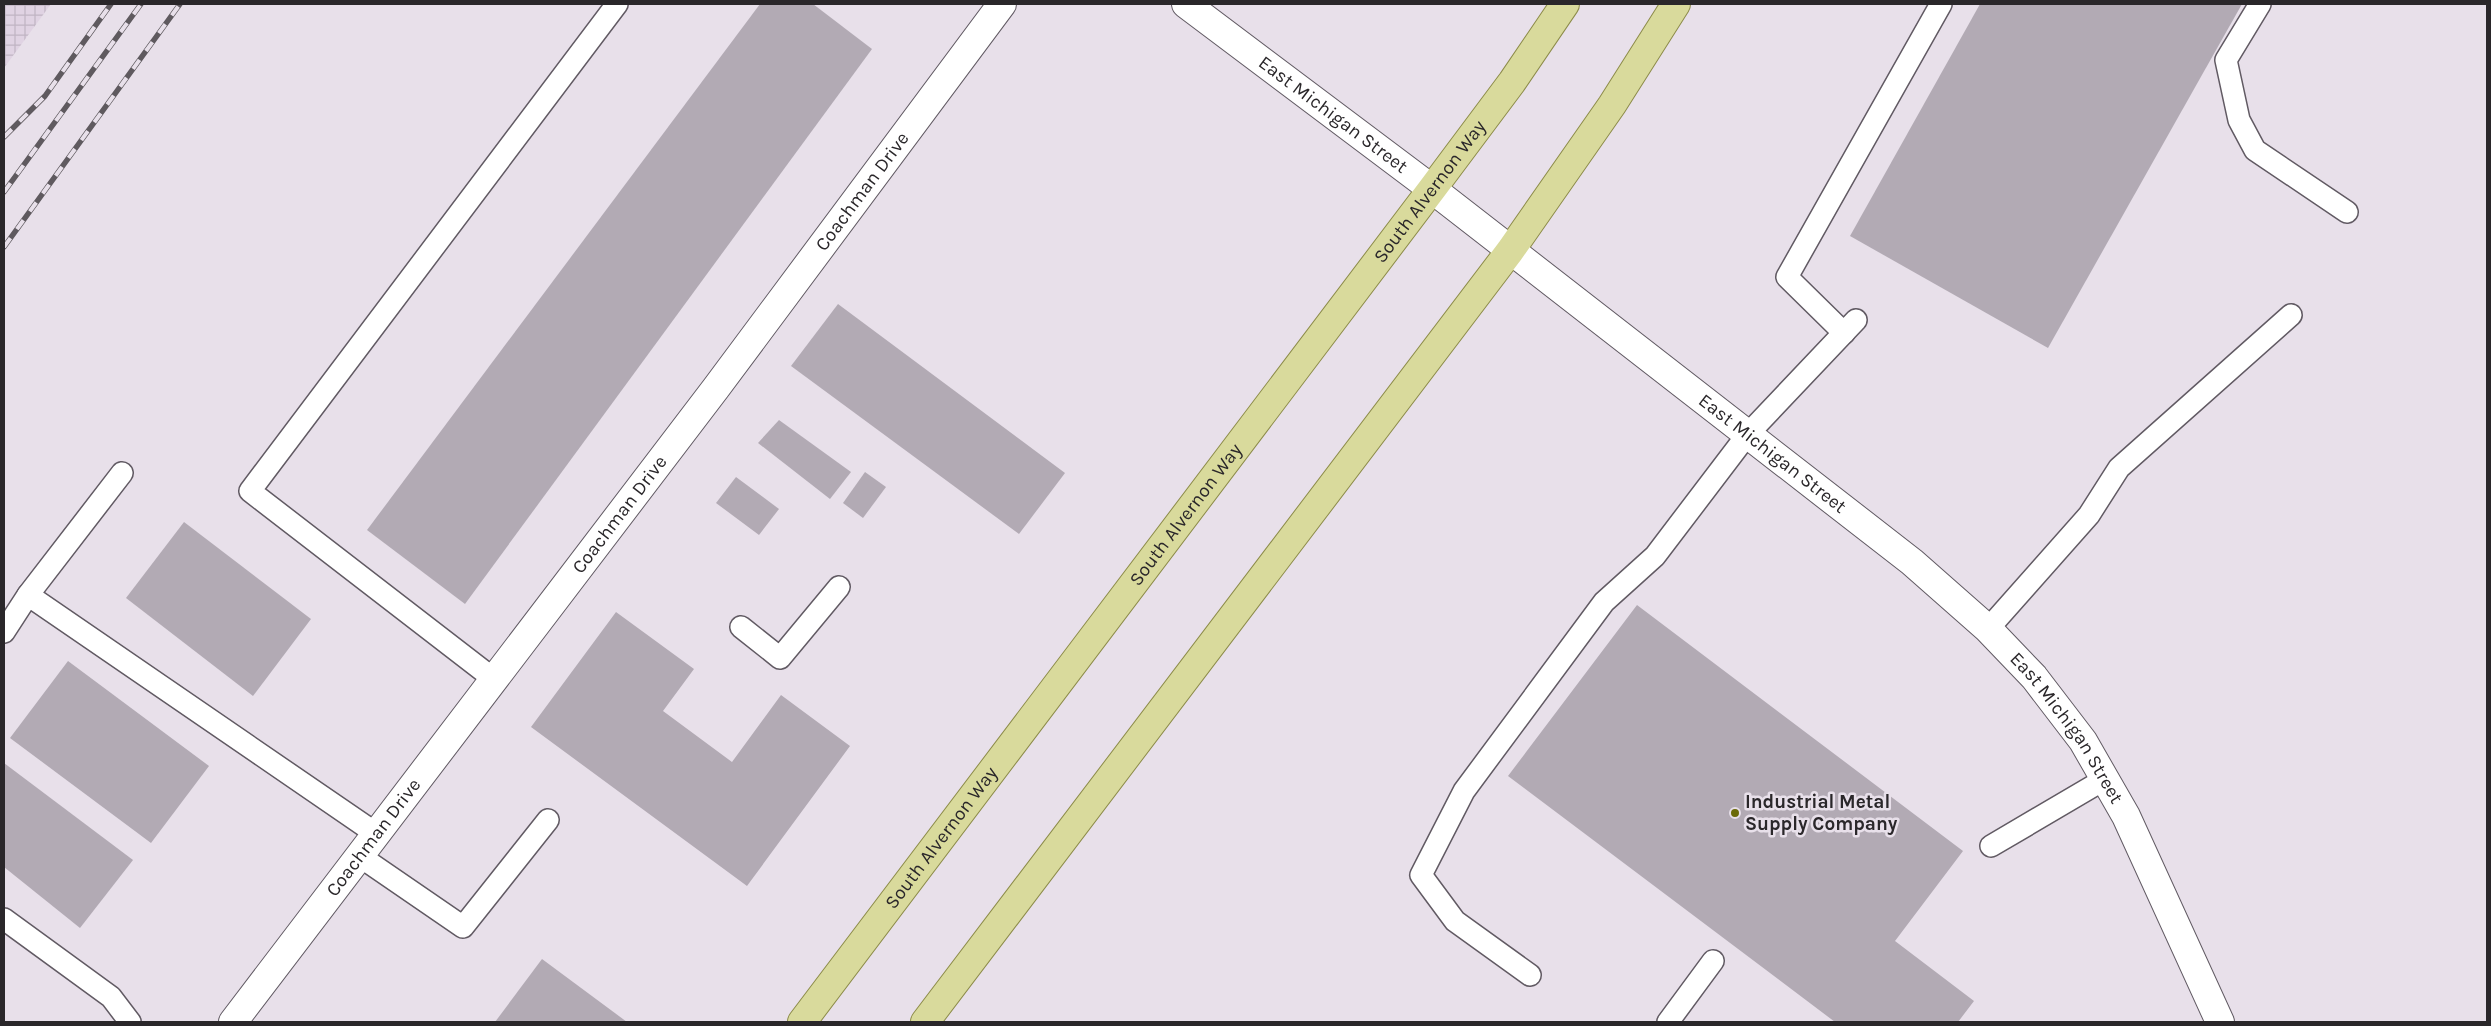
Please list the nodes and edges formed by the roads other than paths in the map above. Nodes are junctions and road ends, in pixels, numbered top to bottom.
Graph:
1 (617, 4) edge
2 (1002, 4) edge
3 (1186, 4) edge
4 (1565, 4) edge
5 (1676, 4) edge
6 (1941, 4) edge
7 (2260, 4) edge
8 (1432, 189) junction
9 (2347, 212) dead end
10 (1510, 251) junction
11 (2290, 315) dead end
12 (1747, 435) junction
13 (122, 473) dead end
14 (839, 587) dead end
15 (28, 595) junction
16 (741, 627) dead end
17 (1988, 629) junction
18 (4, 632) edge
19 (495, 680) junction
20 (2105, 779) junction
21 (548, 820) dead end
22 (378, 836) junction
23 (1991, 846) dead end
24 (361, 857) junction
25 (4, 919) edge
26 (1714, 961) dead end
27 (1530, 976) dead end
28 (130, 1022) edge
29 (233, 1022) edge
30 (802, 1022) edge
31 (925, 1022) edge
32 (1668, 1022) edge
33 (2220, 1022) edge

1 - 19 lane
2 - 19 street, Coachman Drive
3 - 8 street, East Michigan Street
4 - 8 main road, South Alvernon Way
5 - 10 main road
6 - 12 lane
7 - 9 lane
8 - 10 street, East Michigan Street
8 - 30 main road, South Alvernon Way
10 - 12 street, East Michigan Street
10 - 31 main road
11 - 17 lane
12 - 17 street, East Michigan Street
12 - 27 lane
13 - 15 lane
14 - 16 lane
15 - 18 lane
15 - 22 lane
17 - 20 street, East Michigan Street
19 - 22 street, Coachman Drive
20 - 23 lane
20 - 33 street, East Michigan Street
21 - 24 lane
22 - 24 street, Coachman Drive
24 - 29 street, Coachman Drive
25 - 28 lane
26 - 32 lane

